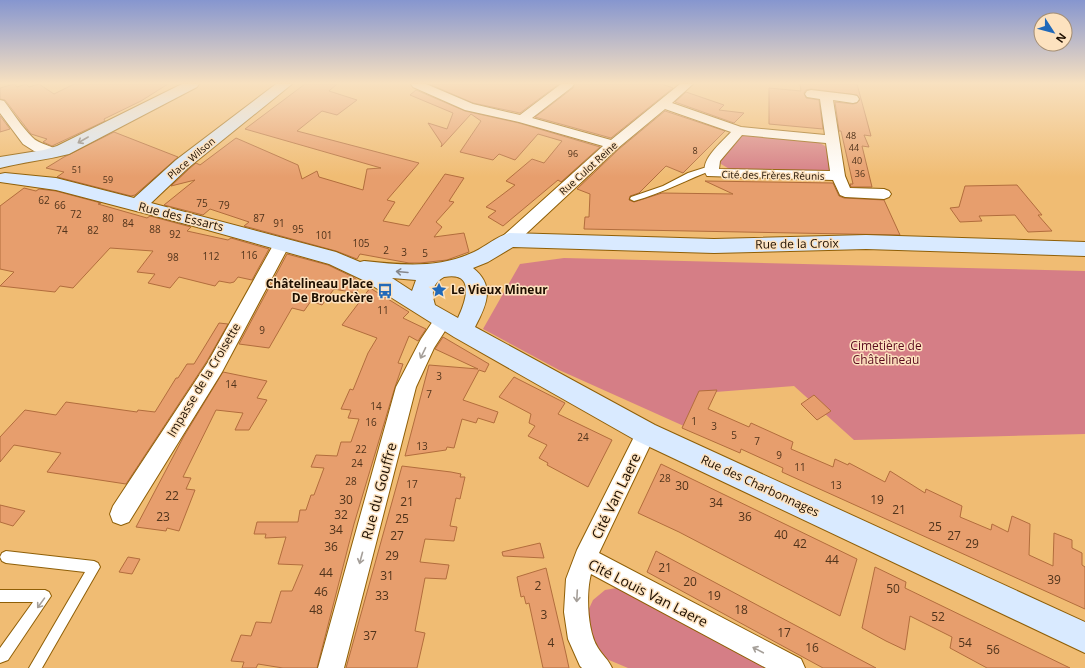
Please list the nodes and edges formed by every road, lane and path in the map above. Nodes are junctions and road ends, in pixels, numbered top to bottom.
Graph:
1 (8, 115) edge
2 (130, 115) edge
3 (245, 115) edge
4 (508, 115) edge
5 (526, 115) edge
6 (650, 115) edge
7 (695, 115) edge
8 (829, 115) edge
9 (522, 118) junction
10 (739, 131) junction
11 (832, 140) junction
12 (613, 145) junction
13 (53, 153) junction
14 (9, 166) edge
15 (713, 167) junction
16 (838, 176) junction
17 (56, 184) junction
18 (884, 194) dead end
19 (634, 199) dead end
20 (137, 206) junction
21 (509, 240) junction
22 (282, 244) junction
23 (1085, 249) edge
24 (355, 268) junction
25 (446, 270) junction
26 (477, 291) junction
27 (444, 320) junction
28 (646, 433) junction
29 (121, 514) dead end
30 (6, 557) dead end
31 (585, 558) junction
32 (0, 596) edge
33 (1085, 638) edge
34 (0, 657) edge
35 (35, 668) edge
36 (331, 668) edge
37 (599, 668) edge
38 (792, 668) edge

1 - 13 street
2 -> 13 street
3 - 20 street, Place Wilson
4 - 9 street
5 - 9 street
6 - 12 street, Rue Culot Reine
7 - 10 street
8 - 11 street, Cité des Frères Réunis
9 - 12 street
10 - 11 street
10 - 15 street, Cité des Frères Réunis
11 - 16 street, Cité des Frères Réunis
12 - 21 street, Rue Culot Reine
13 - 14 street
14 - 17 street, Rue des Essarts
14 - 17 street
15 - 16 street, Cité des Frères Réunis
15 - 19 lane
16 - 18 street, Cité des Frères Réunis
17 - 20 street, Rue des Essarts
20 - 22 street, Rue des Essarts
21 - 23 street, Rue de la Croix
21 - 25 street
21 - 26 street
22 - 24 street, Rue des Essarts
22 - 29 street, Impasse de la Croisette
25 -> 24 street
24 - 27 street, Rue des Essarts
25 - 26 street
25 - 27 street
26 - 27 street
27 - 28 street, Rue des Charbonnages
27 -> 36 street, Rue du Gouffre
28 - 31 street, Cité Van Laere
28 - 33 street, Rue des Charbonnages
30 - 35 lane
31 -> 37 street, Cité Louis Van Laere
38 -> 31 street, Cité Louis Van Laere
32 -> 34 lane

